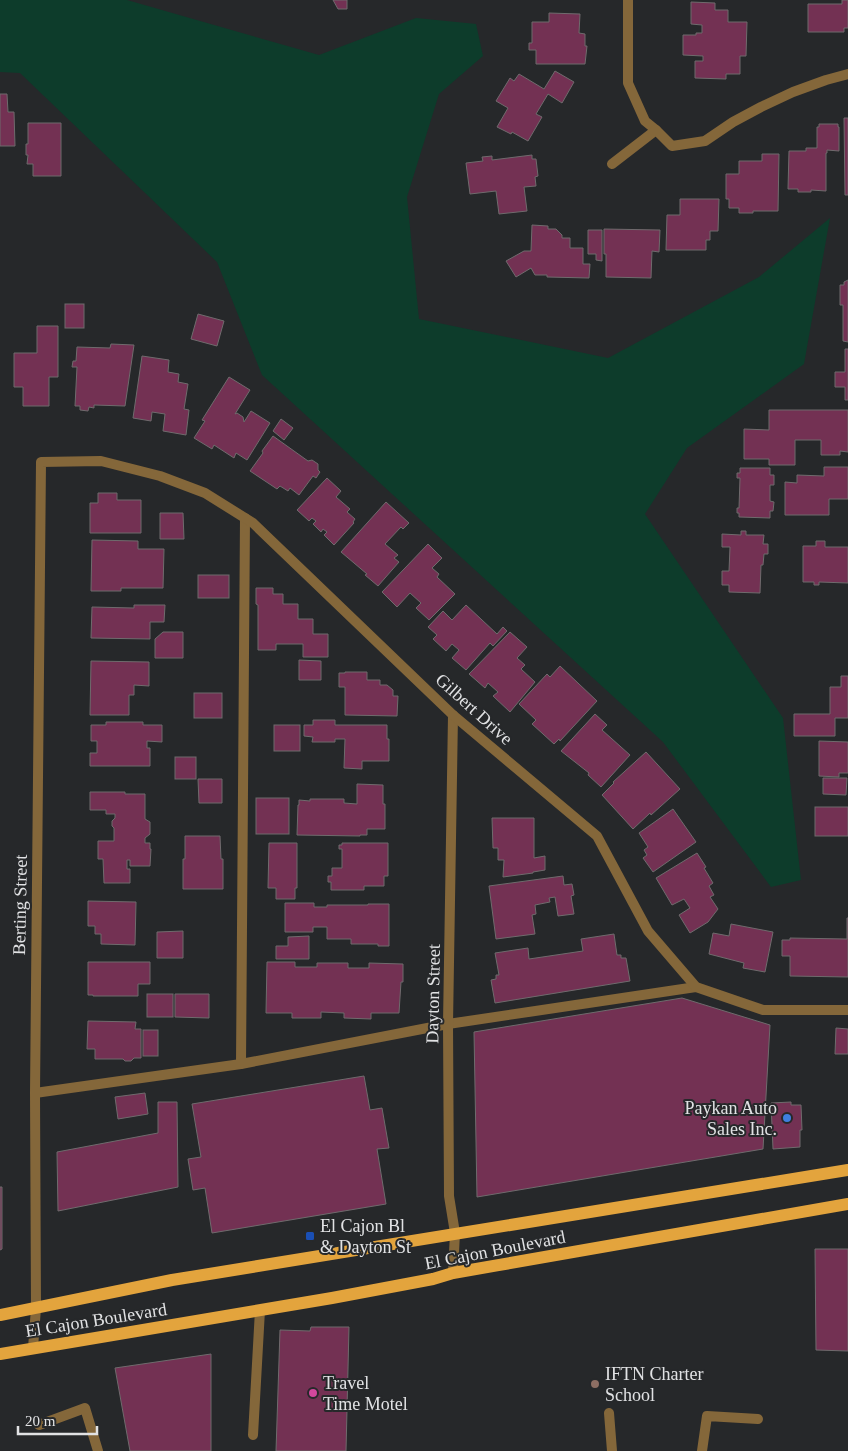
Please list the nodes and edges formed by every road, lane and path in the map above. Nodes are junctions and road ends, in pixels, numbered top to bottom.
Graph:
1 (628, 0) edge
2 (848, 74) edge
3 (656, 130) junction
4 (612, 164) dead end
5 (41, 462) joint
6 (245, 518) junction
7 (453, 715) junction
8 (696, 987) junction
9 (848, 1010) edge
10 (448, 1024) junction
11 (241, 1064) junction
12 (35, 1093) junction
13 (848, 1170) edge
14 (848, 1204) edge
15 (454, 1233) junction
16 (453, 1273) junction
17 (36, 1308) junction
18 (260, 1310) junction
19 (0, 1315) edge
20 (33, 1348) junction
21 (0, 1354) edge
22 (609, 1413) dead end
23 (758, 1419) dead end
24 (38, 1425) dead end
25 (253, 1435) dead end
26 (98, 1451) edge
27 (612, 1451) edge
28 (702, 1451) edge

1 - 3 street
2 - 3 street
3 - 4 street
5 - 6 street, Gilbert Drive
5 - 12 street, Berting Street
6 - 7 street, Gilbert Drive
6 - 11 street
7 - 8 street, Gilbert Drive
7 - 10 street, Dayton Street
8 - 9 street
8 - 10 street
10 - 11 street
10 - 15 street, Dayton Street
11 - 12 street
12 - 17 street, Berting Street
13 - 15 main road, El Cajon Boulevard
14 - 16 main road, El Cajon Boulevard
15 - 16 street, Dayton Street
15 - 17 main road, El Cajon Boulevard
16 - 18 main road, El Cajon Boulevard
17 - 19 main road, El Cajon Boulevard
17 - 20 street, Berting Street
18 - 20 main road, El Cajon Boulevard
18 - 25 street
20 - 21 main road, El Cajon Boulevard
22 - 27 street
23 - 28 street
24 - 26 street

